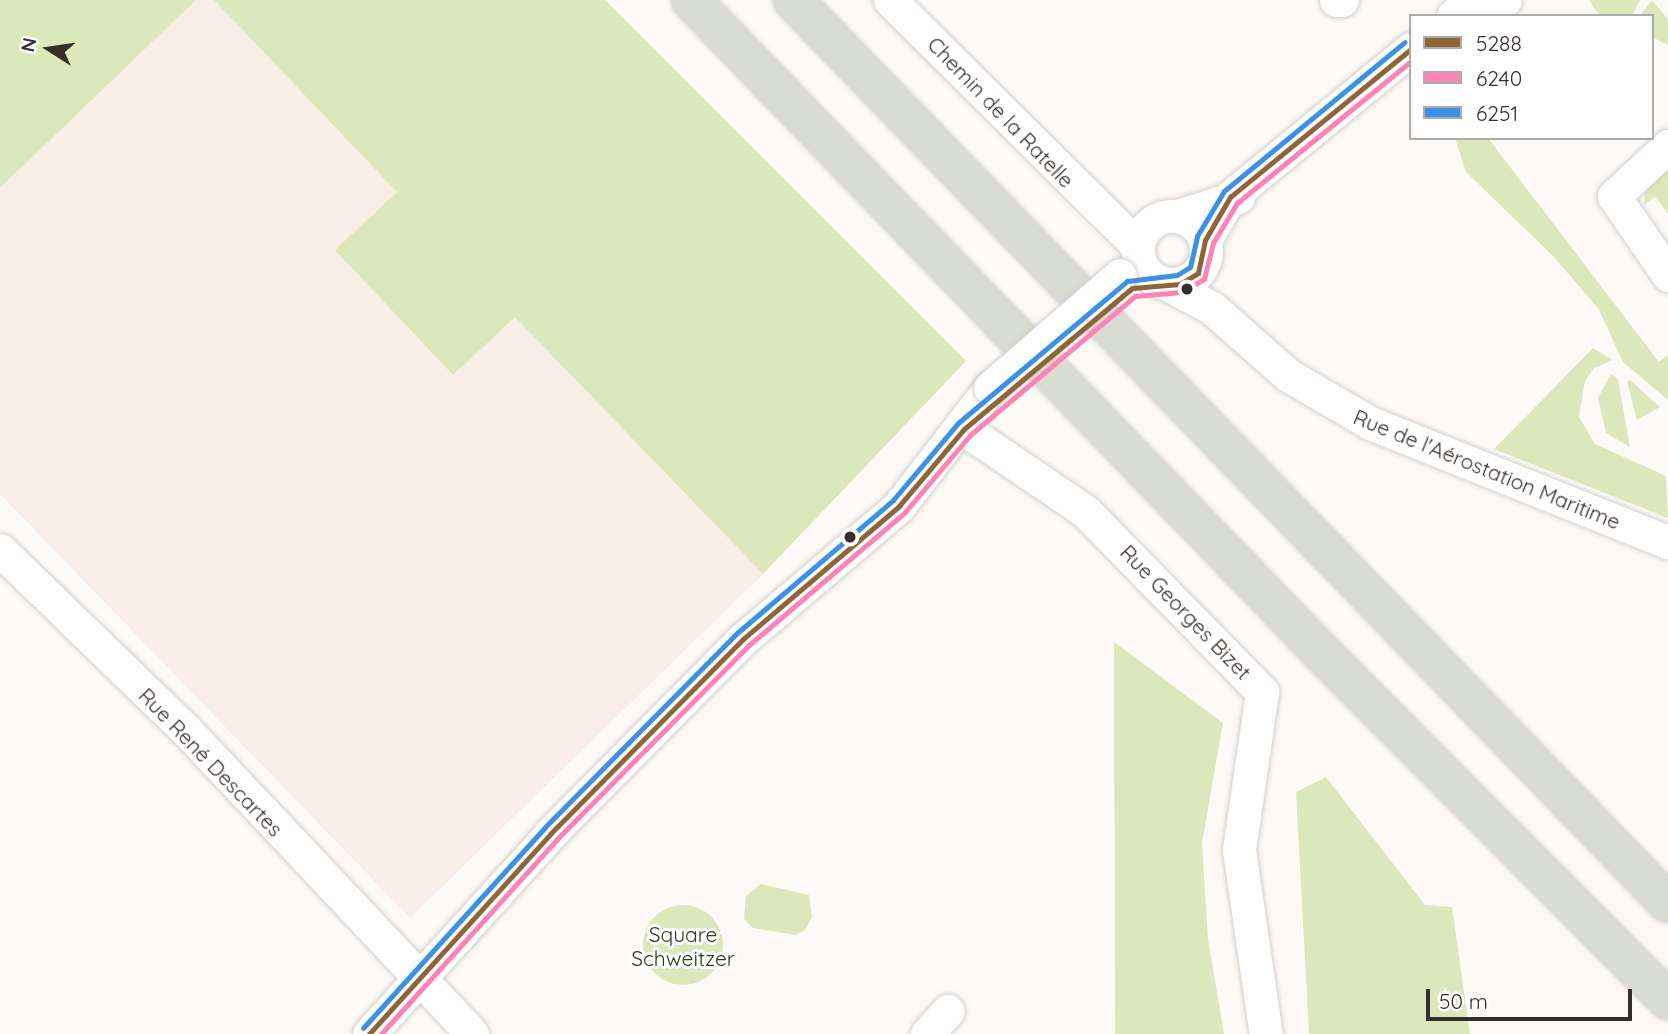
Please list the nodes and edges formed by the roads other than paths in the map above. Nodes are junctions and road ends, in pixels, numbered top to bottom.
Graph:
1 (691, 0) edge
2 (793, 0) edge
3 (890, 0) edge
4 (1336, 0) edge
5 (1342, 0) edge
6 (1472, 0) edge
7 (1505, 0) edge
8 (1455, 14) edge
9 (1488, 14) edge
10 (1409, 51) edge
11 (1409, 77) edge
12 (1668, 146) edge
13 (1230, 197) junction
14 (1154, 260) junction
15 (1668, 275) edge
16 (964, 429) junction
17 (1668, 542) edge
18 (0, 550) edge
19 (1544, 878) junction
20 (1668, 903) edge
21 (417, 980) junction
22 (1668, 1000) edge
23 (1668, 1020) edge
24 (369, 1034) edge
25 (472, 1034) edge
26 (1266, 1034) edge

1 - 19 highway
2 - 20 highway
3 - 14 street, Chemin de la Ratelle
4 - 5 street
6 - 8 street
7 - 9 street
10 - 13 street
11 - 13 street
12 - 15 street
13 - 14 street
13 - 14 street
14 - 16 street, bridge
14 - 17 street, Rue de l'Aérostation Maritime
16 - 21 street
16 - 26 street, Rue Georges Bizet
18 - 21 street, Rue René Descartes
19 - 22 highway
19 - 23 highway
21 - 24 street
21 - 25 street, Rue René Descartes

